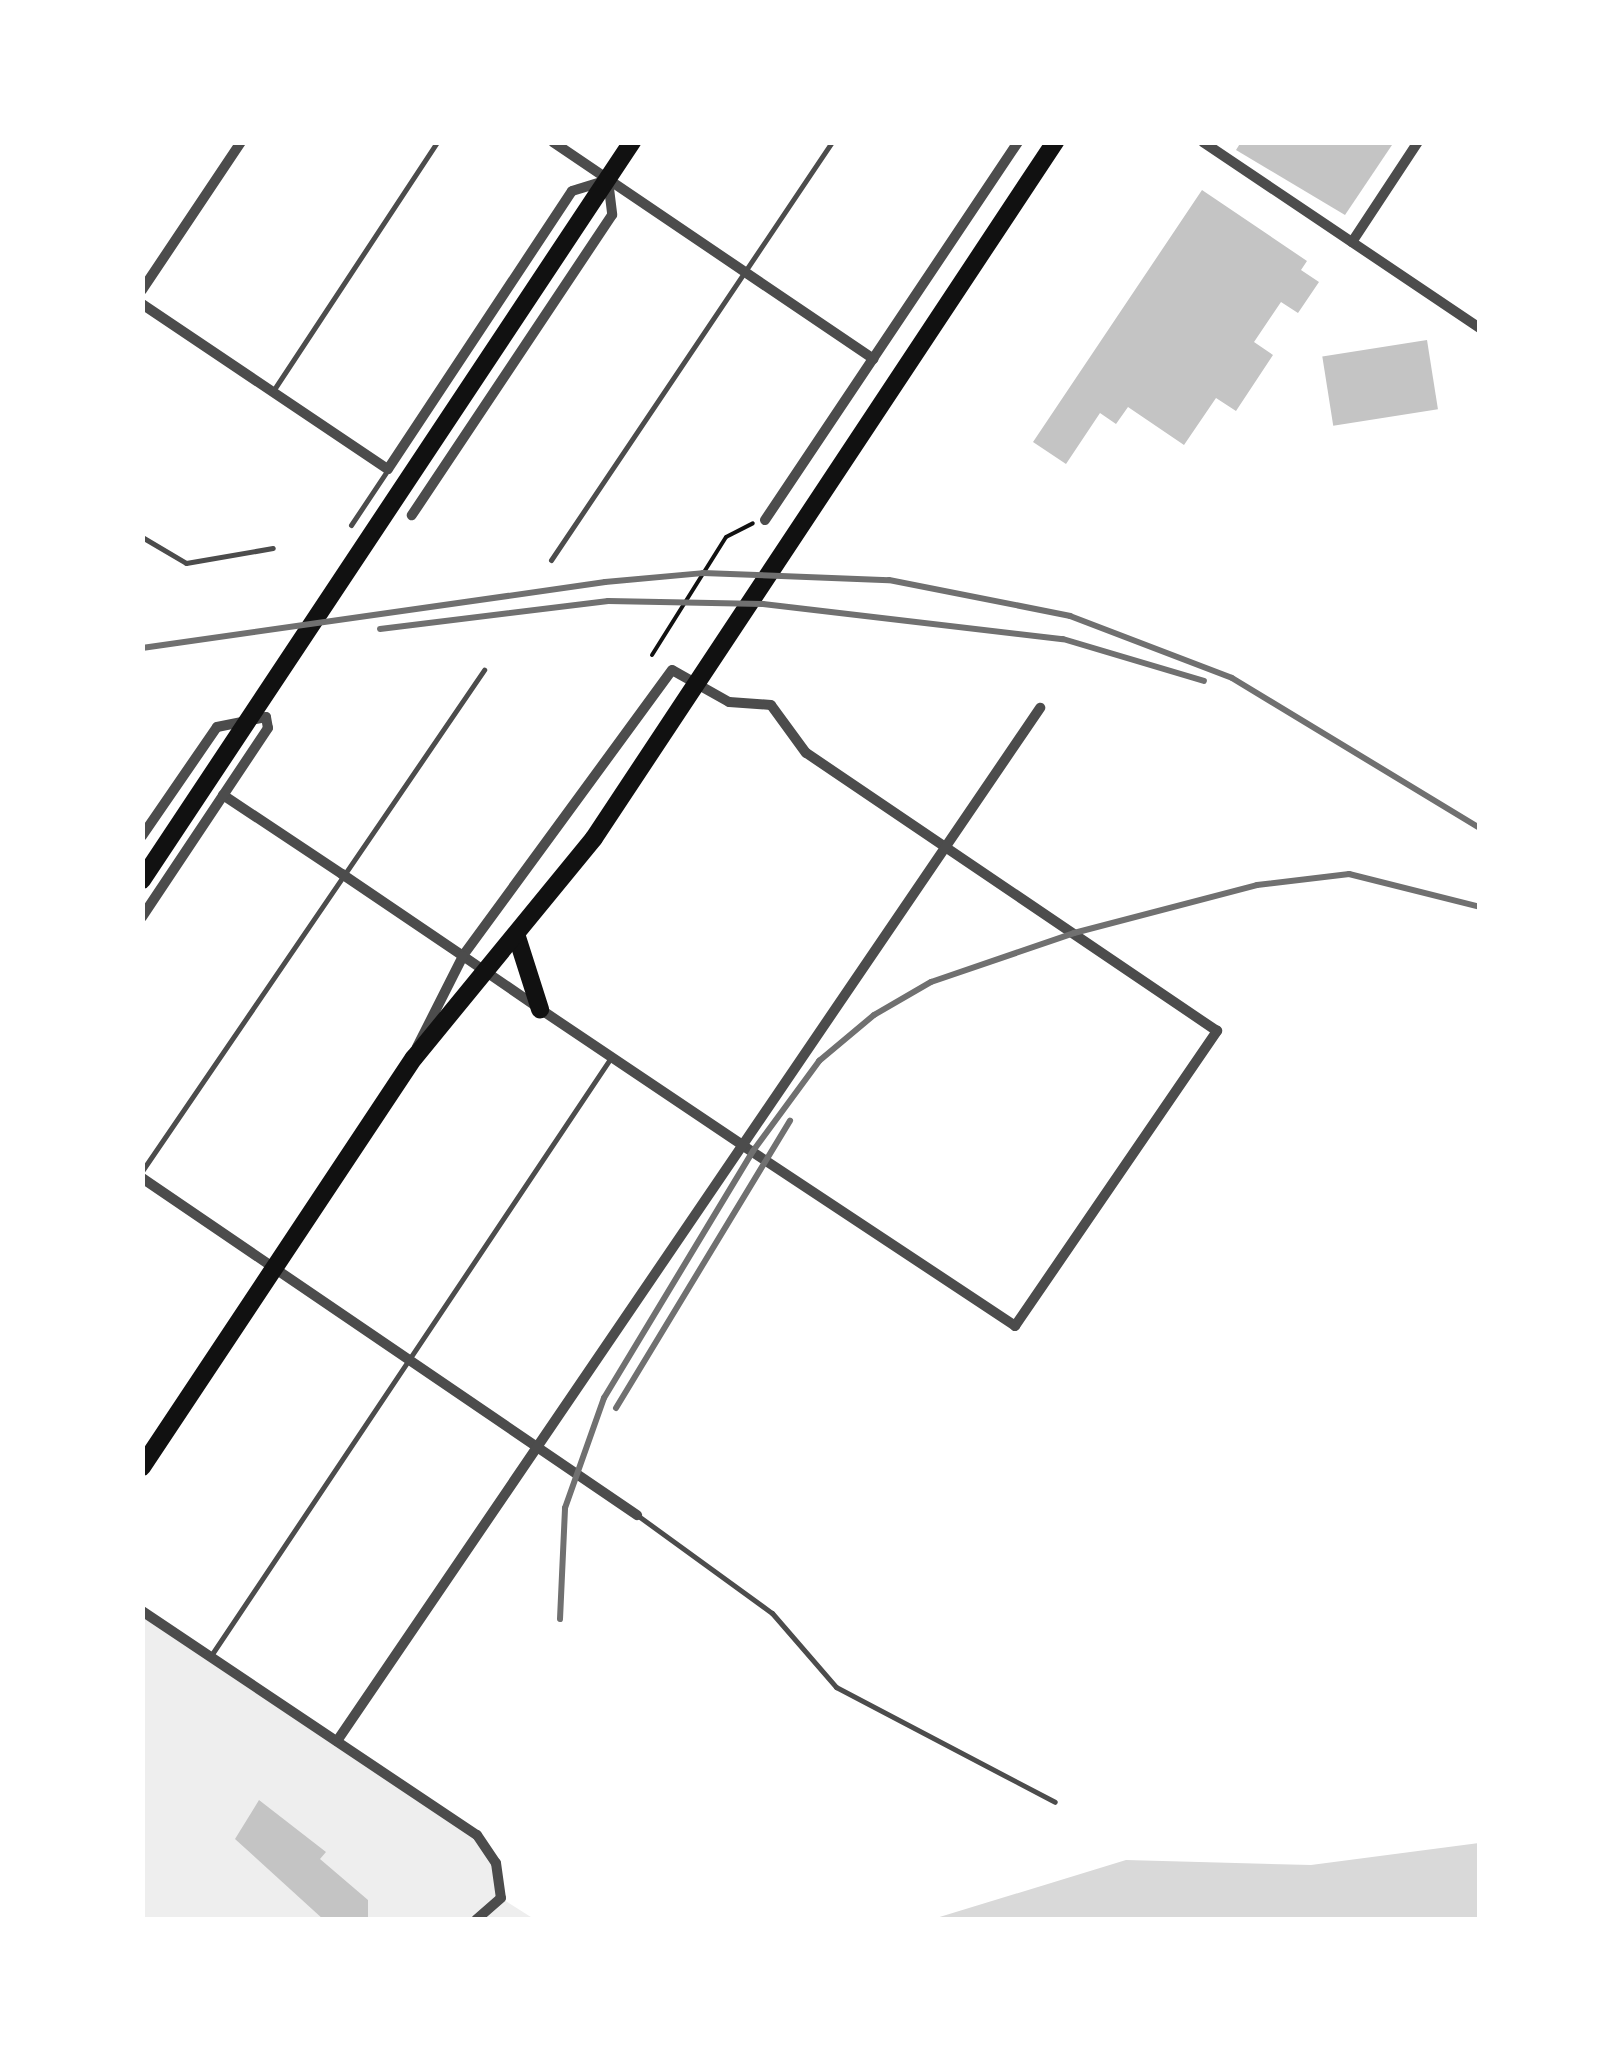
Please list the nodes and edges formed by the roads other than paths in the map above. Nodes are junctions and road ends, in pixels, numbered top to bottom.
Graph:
1 (241, 142) edge
2 (437, 142) edge
3 (553, 142) edge
4 (632, 142) edge
5 (832, 142) edge
6 (1018, 142) edge
7 (1055, 142) edge
8 (1204, 142) edge
9 (1418, 142) edge
10 (1219, 147) edge
11 (608, 180) junction
12 (1352, 242) junction
13 (744, 272) junction
14 (142, 290) edge
15 (142, 304) edge
16 (1480, 328) edge
17 (874, 360) junction
18 (273, 391) junction
19 (388, 469) junction
20 (412, 515) dead end
21 (766, 520) road end
22 (351, 525) dead end
23 (142, 537) edge
24 (273, 548) dead end
25 (551, 560) dead end
26 (484, 670) dead end
27 (1040, 708) dead end
28 (223, 796) junction
29 (142, 836) edge
30 (949, 848) junction
31 (342, 874) junction
32 (142, 880) edge
33 (142, 916) edge
34 (517, 936) junction
35 (463, 956) junction
36 (484, 971) junction
37 (540, 1010) junction
38 (611, 1057) junction
39 (414, 1058) junction
40 (745, 1147) junction
41 (142, 1175) edge
42 (275, 1268) junction
43 (408, 1359) junction
44 (539, 1448) junction
45 (142, 1467) edge
46 (637, 1515) joint
47 (142, 1612) edge
48 (210, 1656) junction
49 (337, 1742) junction
50 (1055, 1802) dead end
51 (476, 1920) edge

1 - 14 street
2 - 18 lane
3 - 11 street
4 - 11 highway
5 - 13 lane
6 - 17 street
7 - 34 highway
8 - 10 street
9 - 12 street
10 - 12 street
11 - 13 street
11 - 19 street
11 - 20 street
11 - 32 highway
12 - 16 street
13 - 17 street
13 - 25 lane
15 - 18 street
17 - 21 street
18 - 19 street
19 - 22 lane
23 - 24 lane
26 - 31 lane
27 - 30 street
28 - 29 street
28 - 31 street
28 - 33 street
30 - 35 street
30 - 40 street
30 - 40 street
31 - 35 street
31 - 41 lane
34 - 36 highway
34 - 37 highway
35 - 36 street
35 - 39 street
36 - 37 street
36 - 39 highway
37 - 38 street
38 - 40 street
38 - 43 lane
39 - 42 highway
40 - 44 street
41 - 42 street
42 - 43 street
42 - 45 highway
43 - 44 street
43 - 48 lane
44 - 46 street
44 - 49 street
46 - 50 lane
47 - 48 street
48 - 49 street
49 - 51 street

